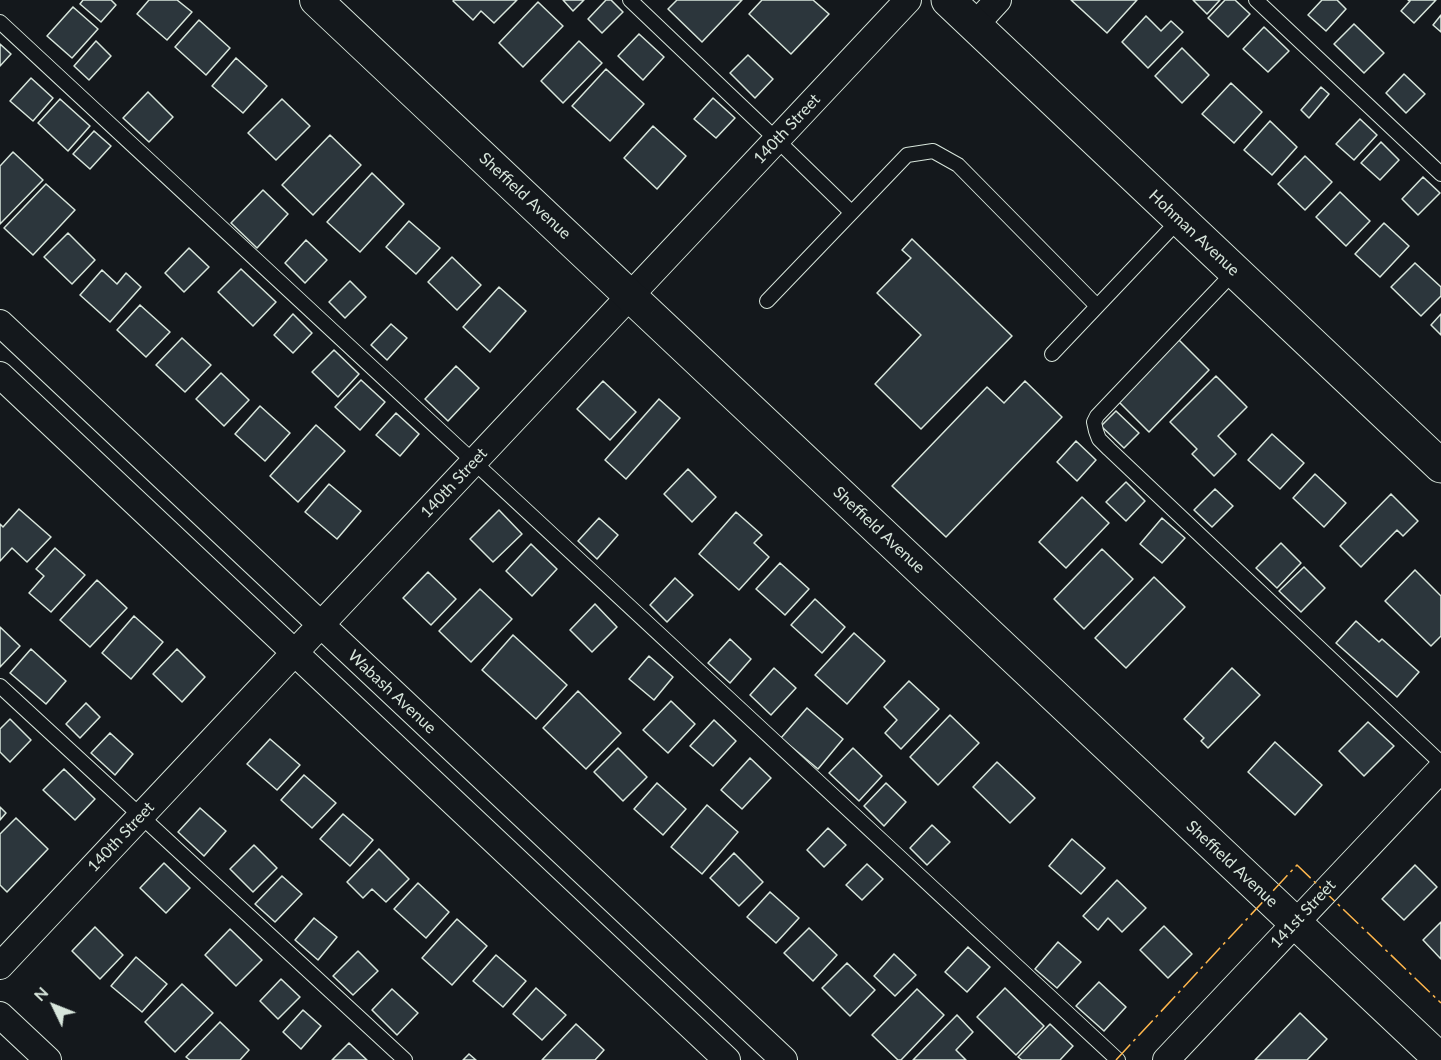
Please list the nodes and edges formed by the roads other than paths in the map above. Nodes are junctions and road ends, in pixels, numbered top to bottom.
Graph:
1 (316, 0) edge
2 (630, 0) edge
3 (908, 0) edge
4 (948, 0) edge
5 (998, 0) edge
6 (1256, 0) edge
7 (0, 22) edge
8 (975, 25) junction
9 (777, 140) junction
10 (1441, 174) edge
11 (851, 212) junction
12 (1180, 219) junction
13 (1235, 271) junction
14 (631, 296) junction
15 (766, 301) dead end
16 (1097, 306) junction
17 (0, 323) edge
18 (1052, 354) dead end
19 (0, 375) edge
20 (474, 462) junction
21 (1441, 465) edge
22 (321, 625) junction
23 (295, 653) junction
24 (0, 686) edge
25 (1441, 763) edge
26 (1441, 770) edge
27 (141, 816) junction
28 (1294, 923) junction
29 (0, 966) edge
30 (0, 1015) edge
31 (48, 1060) edge
32 (405, 1060) edge
33 (727, 1060) edge
34 (784, 1060) edge
35 (1118, 1060) edge
36 (1166, 1060) edge
37 (1441, 1060) edge

1 - 14 street, Sheffield Avenue
2 - 9 lane
3 - 9 street, 140th Street
4 - 8 main road, Hohman Avenue
5 - 8 street
6 - 10 lane
7 - 20 lane
8 - 12 main road, Hohman Avenue
9 - 11 lane
9 - 14 street, 140th Street
11 - 15 lane
11 - 16 lane
12 - 13 main road, Hohman Avenue
12 - 16 lane
13 - 21 main road, Hohman Avenue
13 - 25 lane
14 - 20 street, 140th Street
14 - 28 street, Sheffield Avenue
16 - 18 lane
17 - 22 street, Wabash Avenue
19 - 23 street
20 - 22 street, 140th Street
20 - 35 lane
22 - 23 street, 140th Street
22 - 34 street, Wabash Avenue
23 - 27 street, 140th Street
23 - 33 street
24 - 27 lane
26 - 28 street, 141st Street
27 - 29 street, 140th Street
27 - 32 lane
28 - 36 street, 141st Street
28 - 37 street, Sheffield Avenue
30 - 31 street

